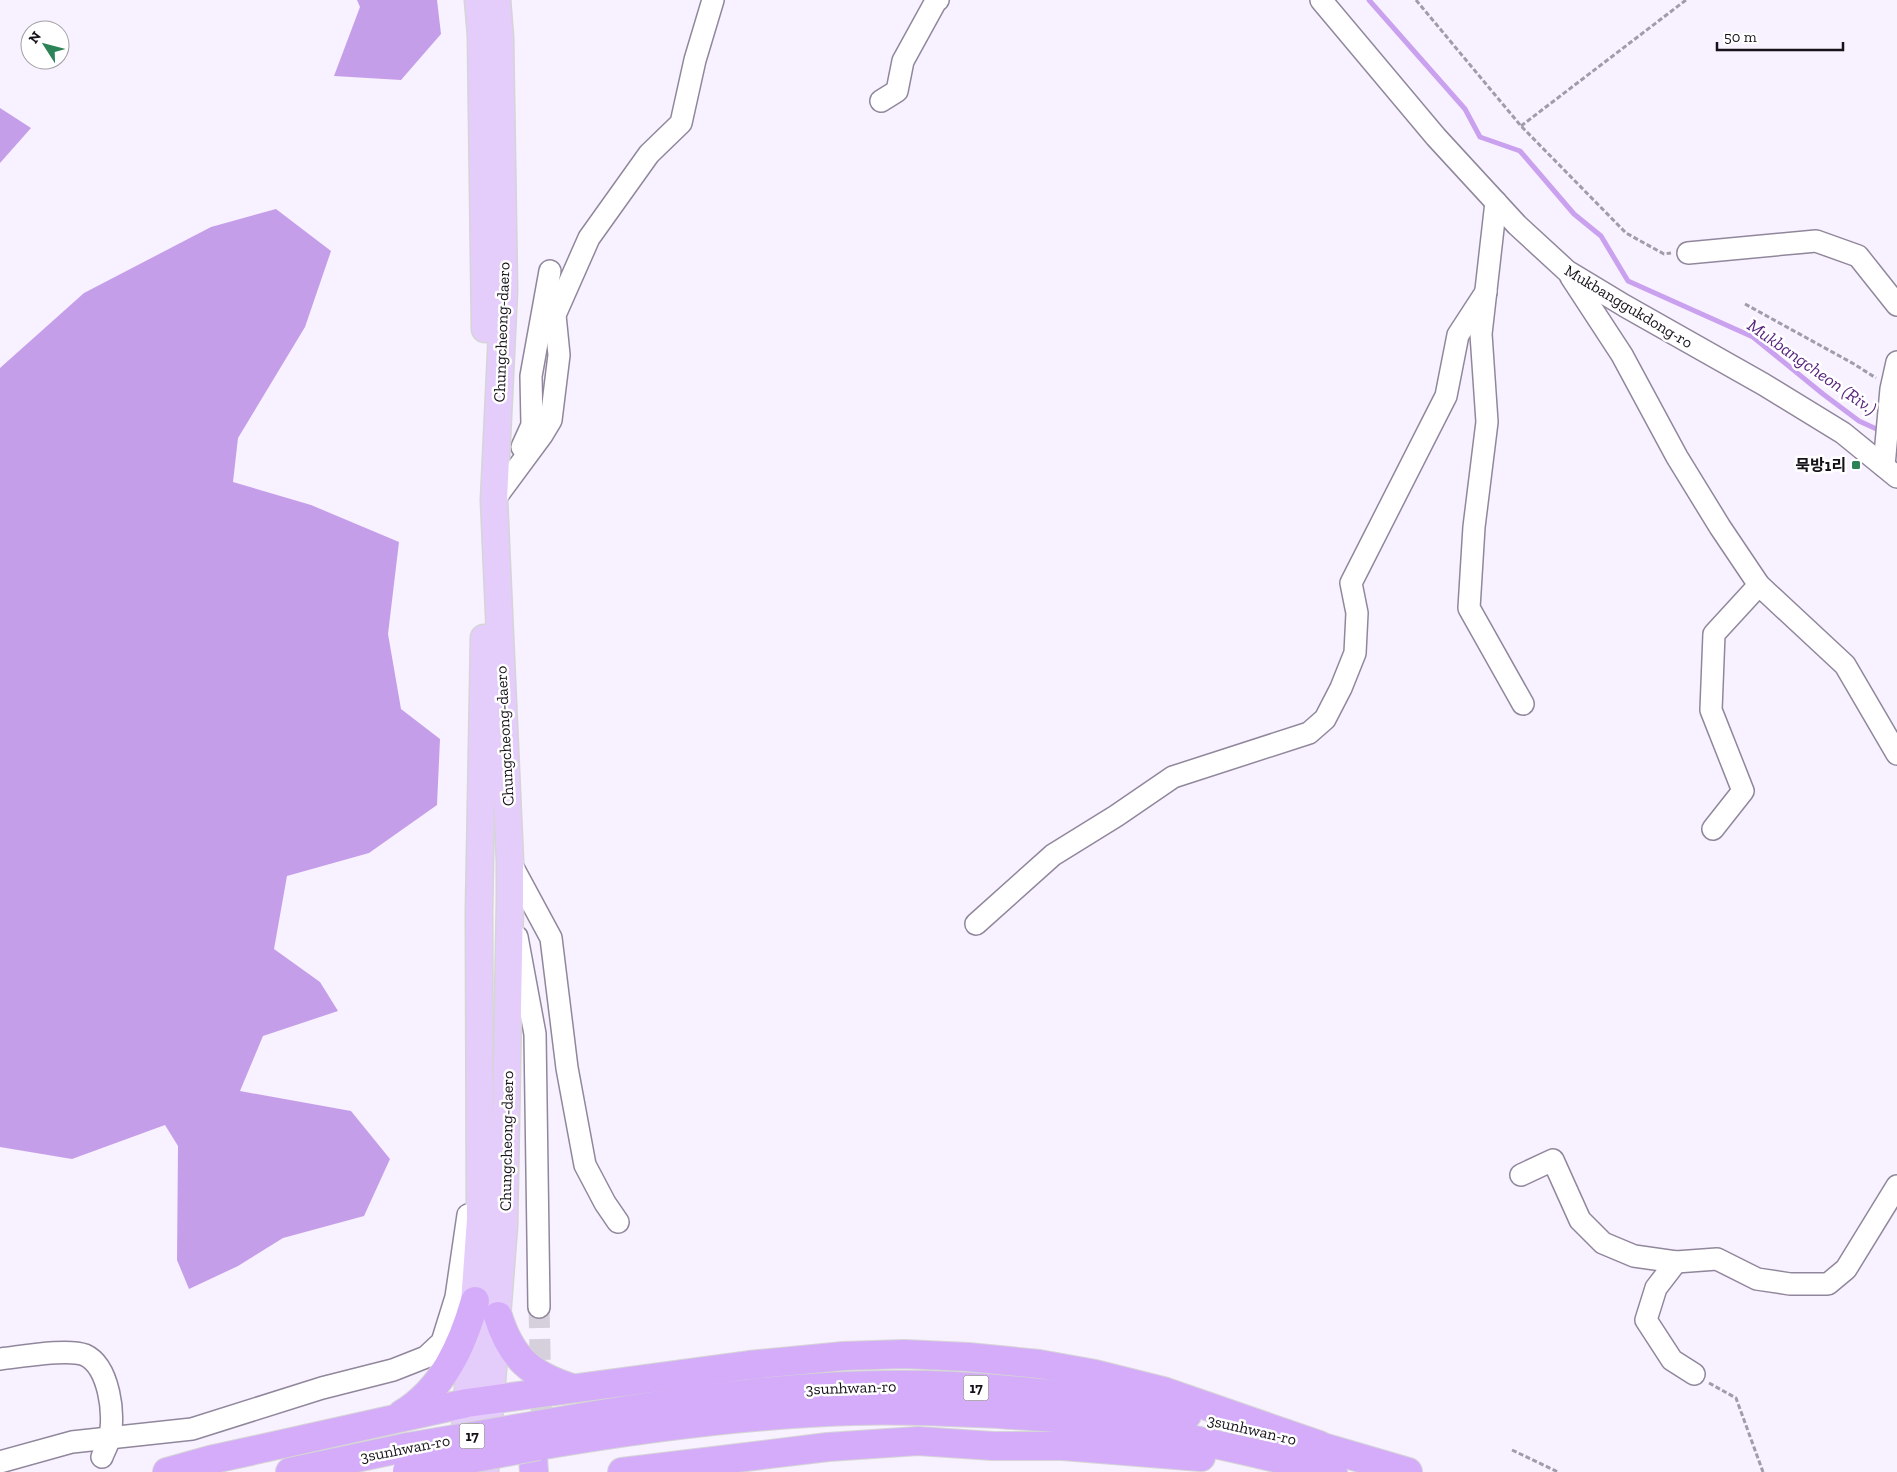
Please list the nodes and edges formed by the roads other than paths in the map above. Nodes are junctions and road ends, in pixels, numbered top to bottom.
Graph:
1 (478, 0) edge
2 (497, 0) edge
3 (713, 0) edge
4 (938, 0) edge
5 (1321, 0) edge
6 (881, 101) dead end
7 (1496, 202) junction
8 (1688, 253) road end
9 (1567, 270) junction
10 (550, 271) dead end
11 (1486, 292) junction
12 (1897, 305) edge
13 (1897, 362) edge
14 (1889, 464) edge
15 (500, 492) junction
16 (1759, 585) junction
17 (1523, 704) dead end
18 (1897, 754) edge
19 (1714, 829) dead end
20 (510, 862) junction
21 (510, 901) junction
22 (976, 924) dead end
23 (480, 1110) junction
24 (1521, 1175) dead end
25 (1897, 1186) edge
26 (618, 1222) dead end
27 (1676, 1262) junction
28 (475, 1302) junction
29 (540, 1307) tunnel mouth
30 (498, 1316) junction
31 (0, 1360) edge
32 (1694, 1374) road end
33 (574, 1388) junction
34 (528, 1394) junction
35 (480, 1401) junction
36 (433, 1410) junction
37 (394, 1419) junction
38 (1319, 1445) junction
39 (106, 1448) junction
40 (536, 1448) edge
41 (0, 1462) edge
42 (405, 1463) edge
43 (167, 1472) edge
44 (290, 1472) edge
45 (436, 1472) edge
46 (462, 1472) edge
47 (485, 1472) edge
48 (622, 1472) edge
49 (1321, 1472) edge
50 (1333, 1472) edge
51 (1408, 1472) edge

1 - 23 main road, Chungcheong-daero
2 - 15 main road, Chungcheong-daero
3 - 15 street
4 - 6 street
5 - 7 street, Mukbanggukdong-ro
7 - 9 street, Mukbanggukdong-ro
7 - 11 street
8 - 12 street
9 - 14 street, Mukbanggukdong-ro
9 - 16 street
10 - 15 street
11 - 17 street
11 - 22 street
13 - 14 street
15 - 20 main road, Chungcheong-daero
16 - 18 street
16 - 19 street
20 - 21 main road, Chungcheong-daero
20 - 26 street
21 - 29 street
21 - 30 main road, Chungcheong-daero
23 - 28 main road, Chungcheong-daero
23 - 39 street
24 - 27 street
25 - 27 street
27 - 32 street
28 - 35 main road, Chungcheong-daero
28 - 37 highway
30 - 33 highway
30 - 35 main road, Chungcheong-daero
31 - 39 street
33 - 34 highway
33 - 38 highway
34 - 35 highway
34 - 40 highway
35 - 36 highway
35 - 46 main road, Chungcheong-daero
35 - 47 main road, Chungcheong-daero
36 - 37 highway
36 - 45 highway
37 - 43 highway
38 - 40 highway, 3sunhwan-ro / 17
38 - 51 highway, 3sunhwan-ro / 17
39 - 41 street
40 - 42 highway, 3sunhwan-ro / 17, bridge
40 - 50 highway, 3sunhwan-ro / 17
42 - 44 highway, 3sunhwan-ro / 17
48 - 49 highway

